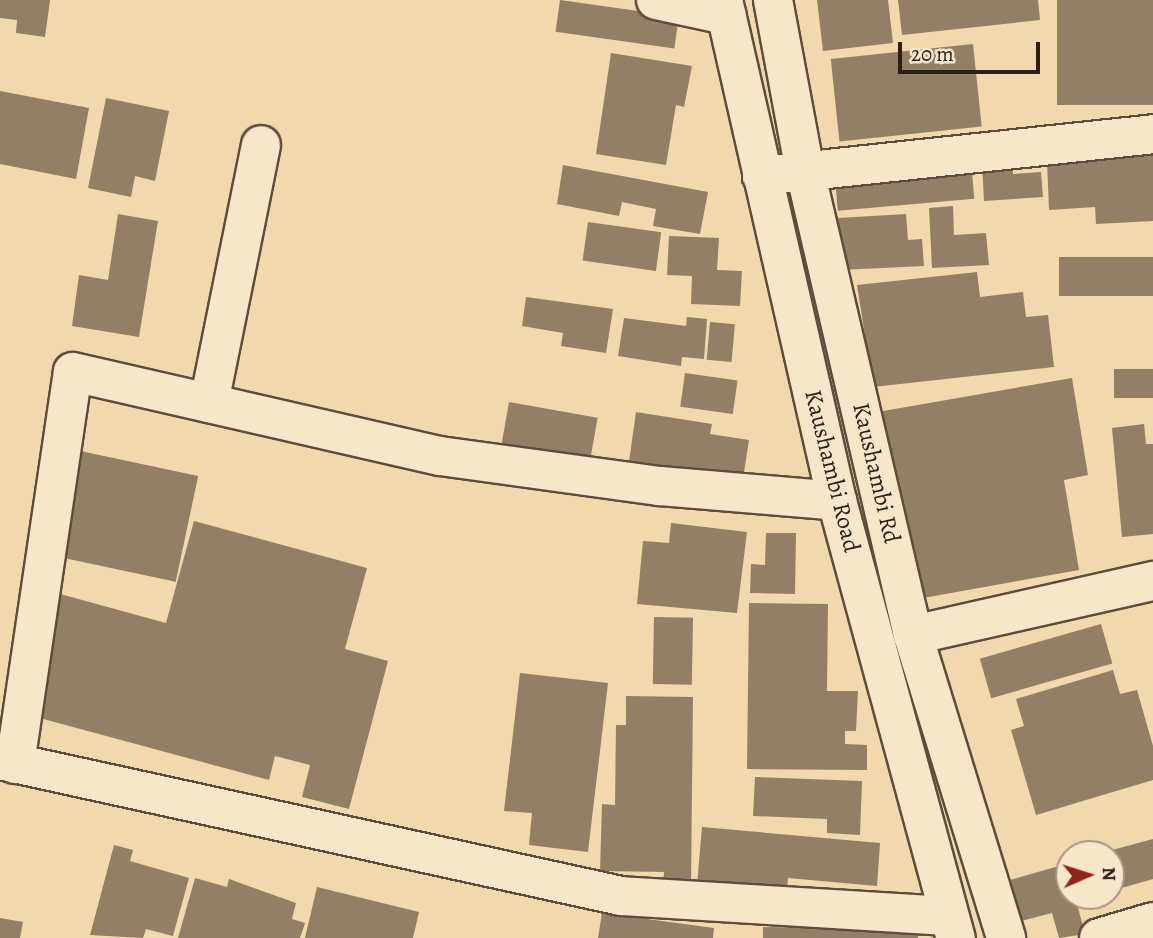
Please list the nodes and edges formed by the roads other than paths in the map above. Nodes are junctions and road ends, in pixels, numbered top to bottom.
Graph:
1 (656, 0) edge
2 (773, 0) edge
3 (724, 7) edge
4 (1153, 134) edge
5 (261, 145) dead end
6 (805, 171) junction
7 (762, 176) junction
8 (209, 403) junction
9 (837, 500) junction
10 (1153, 581) edge
11 (913, 635) junction
12 (7, 762) edge
13 (1153, 922) edge
14 (952, 927) edge
15 (1006, 938) edge
16 (1099, 938) edge

1 - 3 street
2 - 6 street, Kaushambi Rd
3 - 7 street, Kaushambi Road
4 - 6 street
5 - 8 street
6 - 7 street
6 - 11 street, Kaushambi Rd
7 - 9 street, Kaushambi Road
8 - 9 street
8 - 12 street
9 - 14 street, Kaushambi Road
10 - 11 street
11 - 15 street, Kaushambi Rd
12 - 14 street
13 - 16 street

